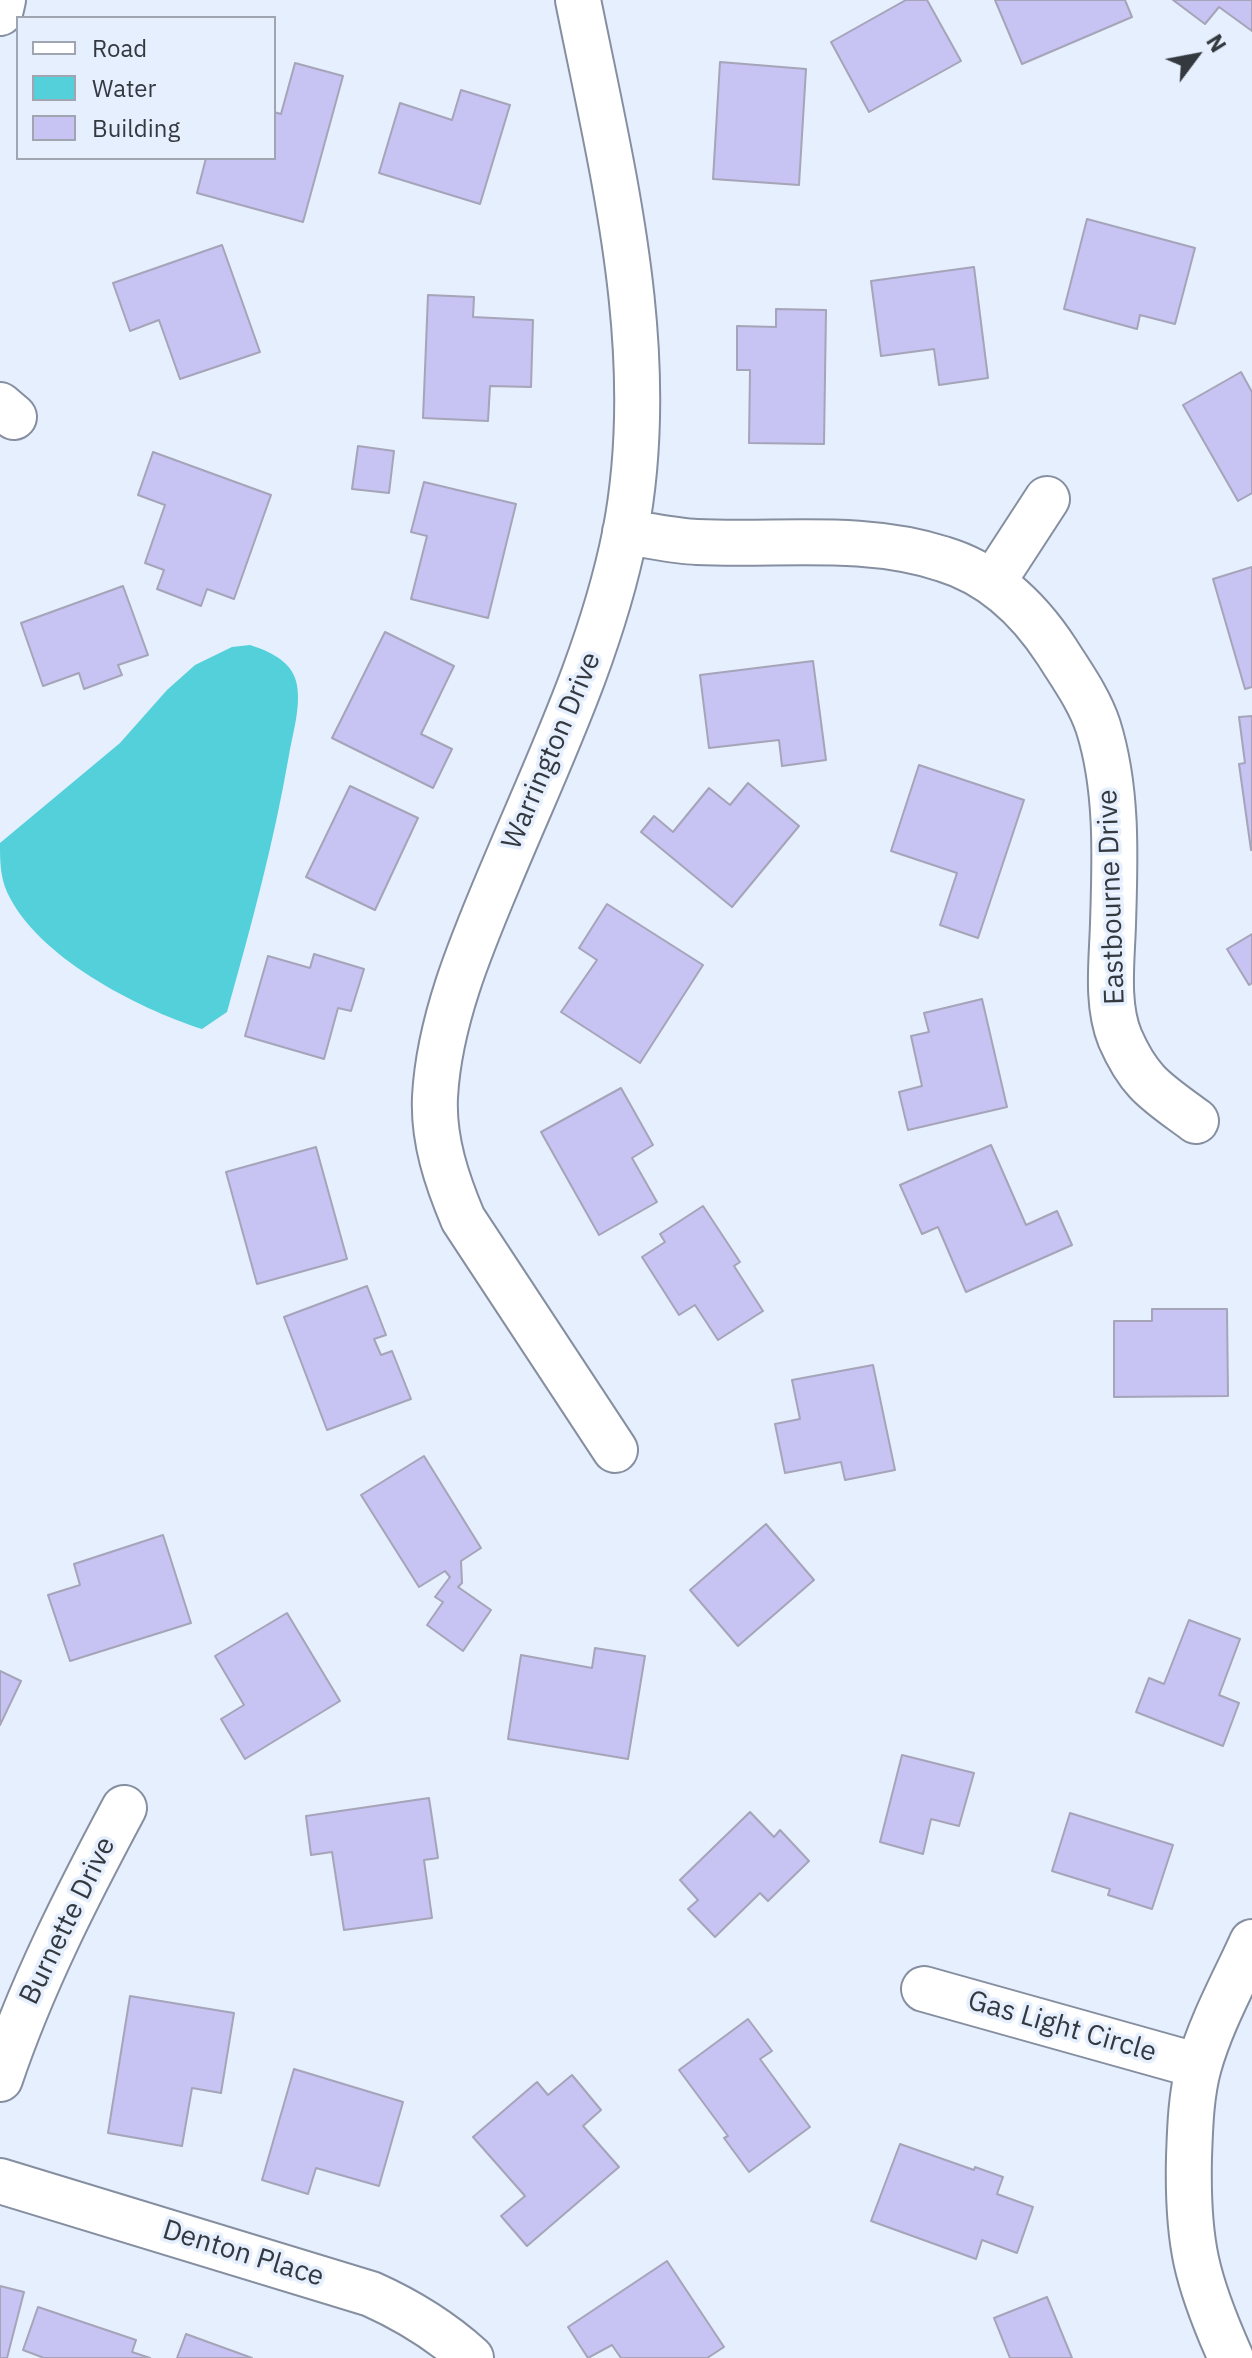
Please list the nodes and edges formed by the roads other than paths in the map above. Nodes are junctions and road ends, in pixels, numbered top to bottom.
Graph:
1 (3, 0) edge
2 (578, 0) edge
3 (0, 13) edge
4 (1047, 499) dead end
5 (625, 532) junction
6 (993, 582) junction
7 (1196, 1121) dead end
8 (615, 1450) dead end
9 (124, 1808) dead end
10 (1252, 1942) edge
11 (924, 1989) dead end
12 (1199, 2066) junction
13 (0, 2079) edge
14 (0, 2181) edge
15 (471, 2358) edge
16 (1231, 2358) edge

1 - 3 street
2 - 5 street, Warrington Drive
4 - 6 street
5 - 6 street, Eastbourne Drive
5 - 8 street, Warrington Drive
6 - 7 street, Eastbourne Drive
9 - 13 street, Burnette Drive
10 - 12 street
11 - 12 street, Gas Light Circle
12 - 16 street
14 - 15 street, Denton Place

